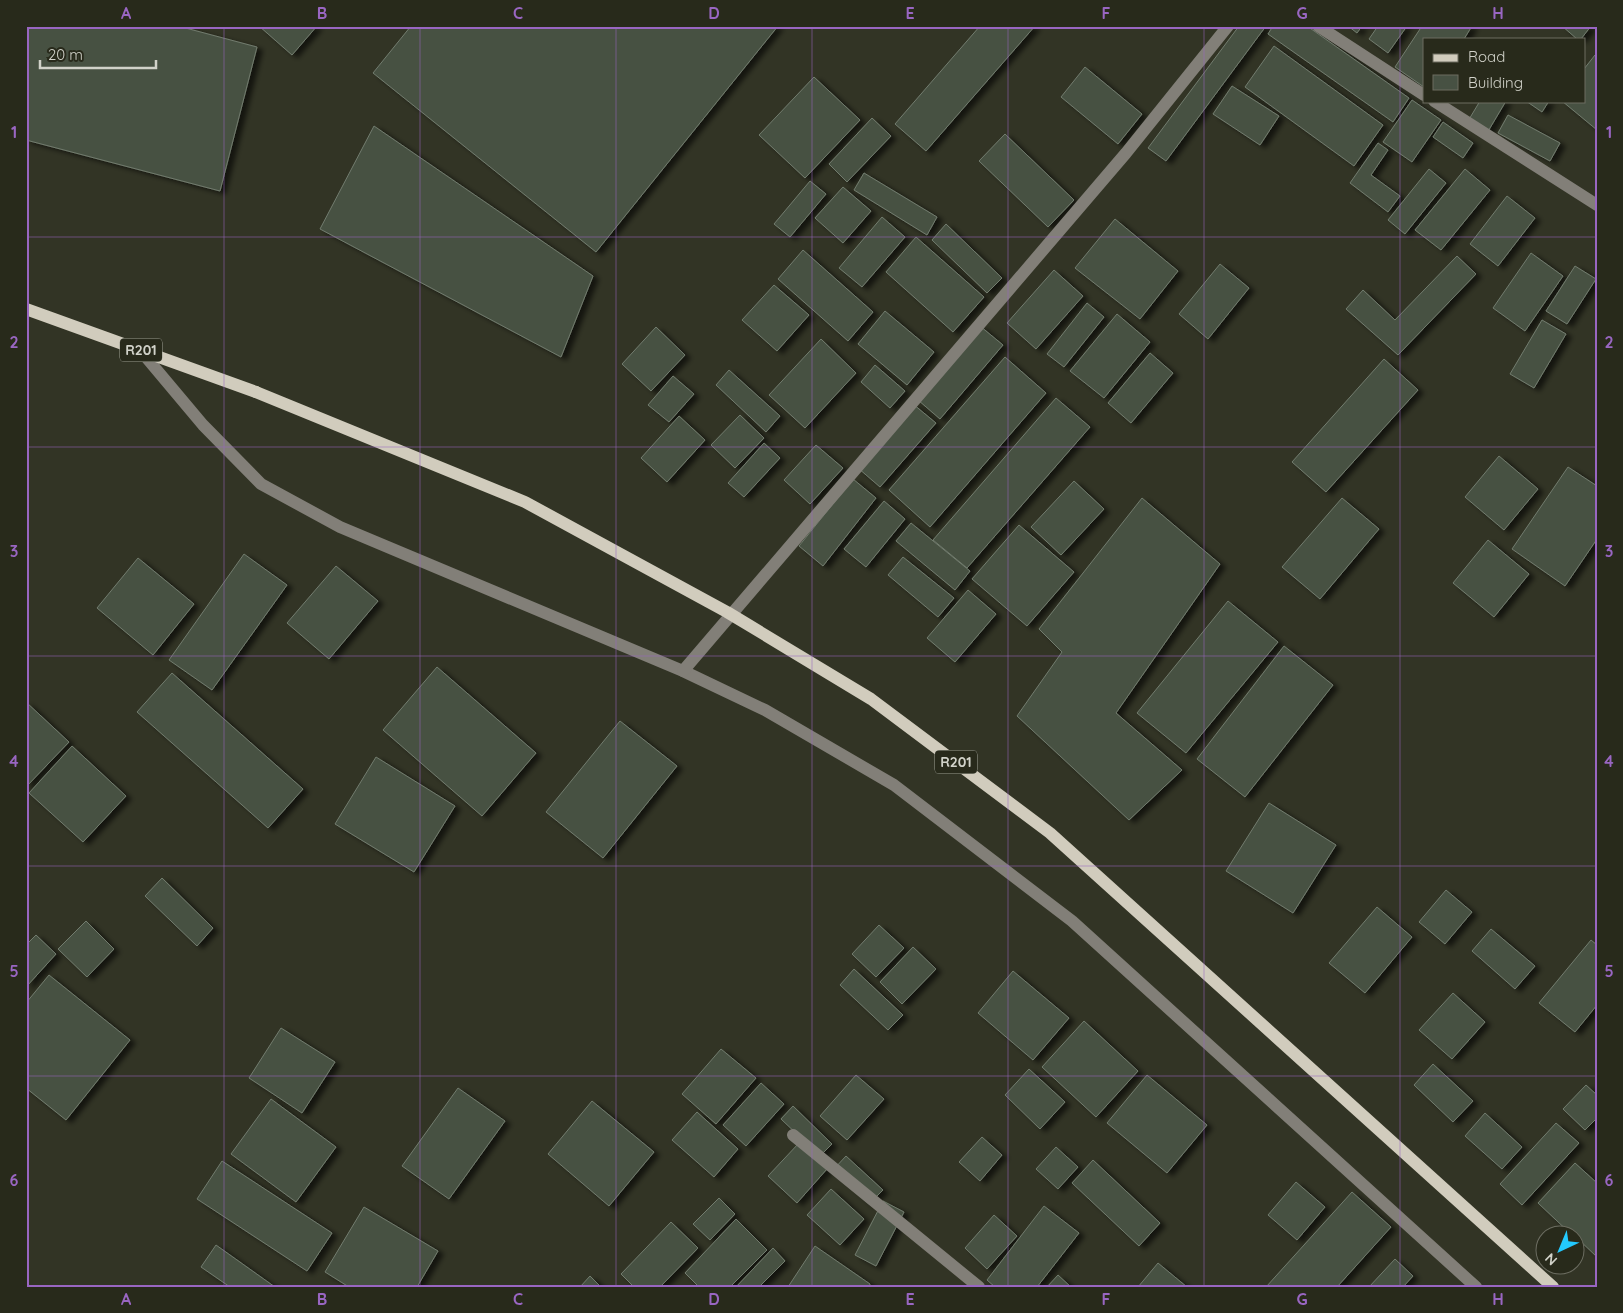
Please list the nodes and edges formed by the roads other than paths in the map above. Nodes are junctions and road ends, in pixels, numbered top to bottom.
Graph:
1 (1228, 26) edge
2 (1318, 26) edge
3 (1423, 94) edge
4 (1436, 102) edge
5 (1597, 206) edge
6 (26, 309) edge
7 (140, 350) junction
8 (683, 671) junction
9 (793, 1135) dead end
10 (979, 1287) edge
11 (1476, 1287) edge
12 (1553, 1287) edge

1 - 8 street
2 - 3 street
4 - 5 street
6 - 7 main road, R201
7 - 8 street
7 - 12 main road, R201, bridge
8 - 11 street
9 - 10 street

